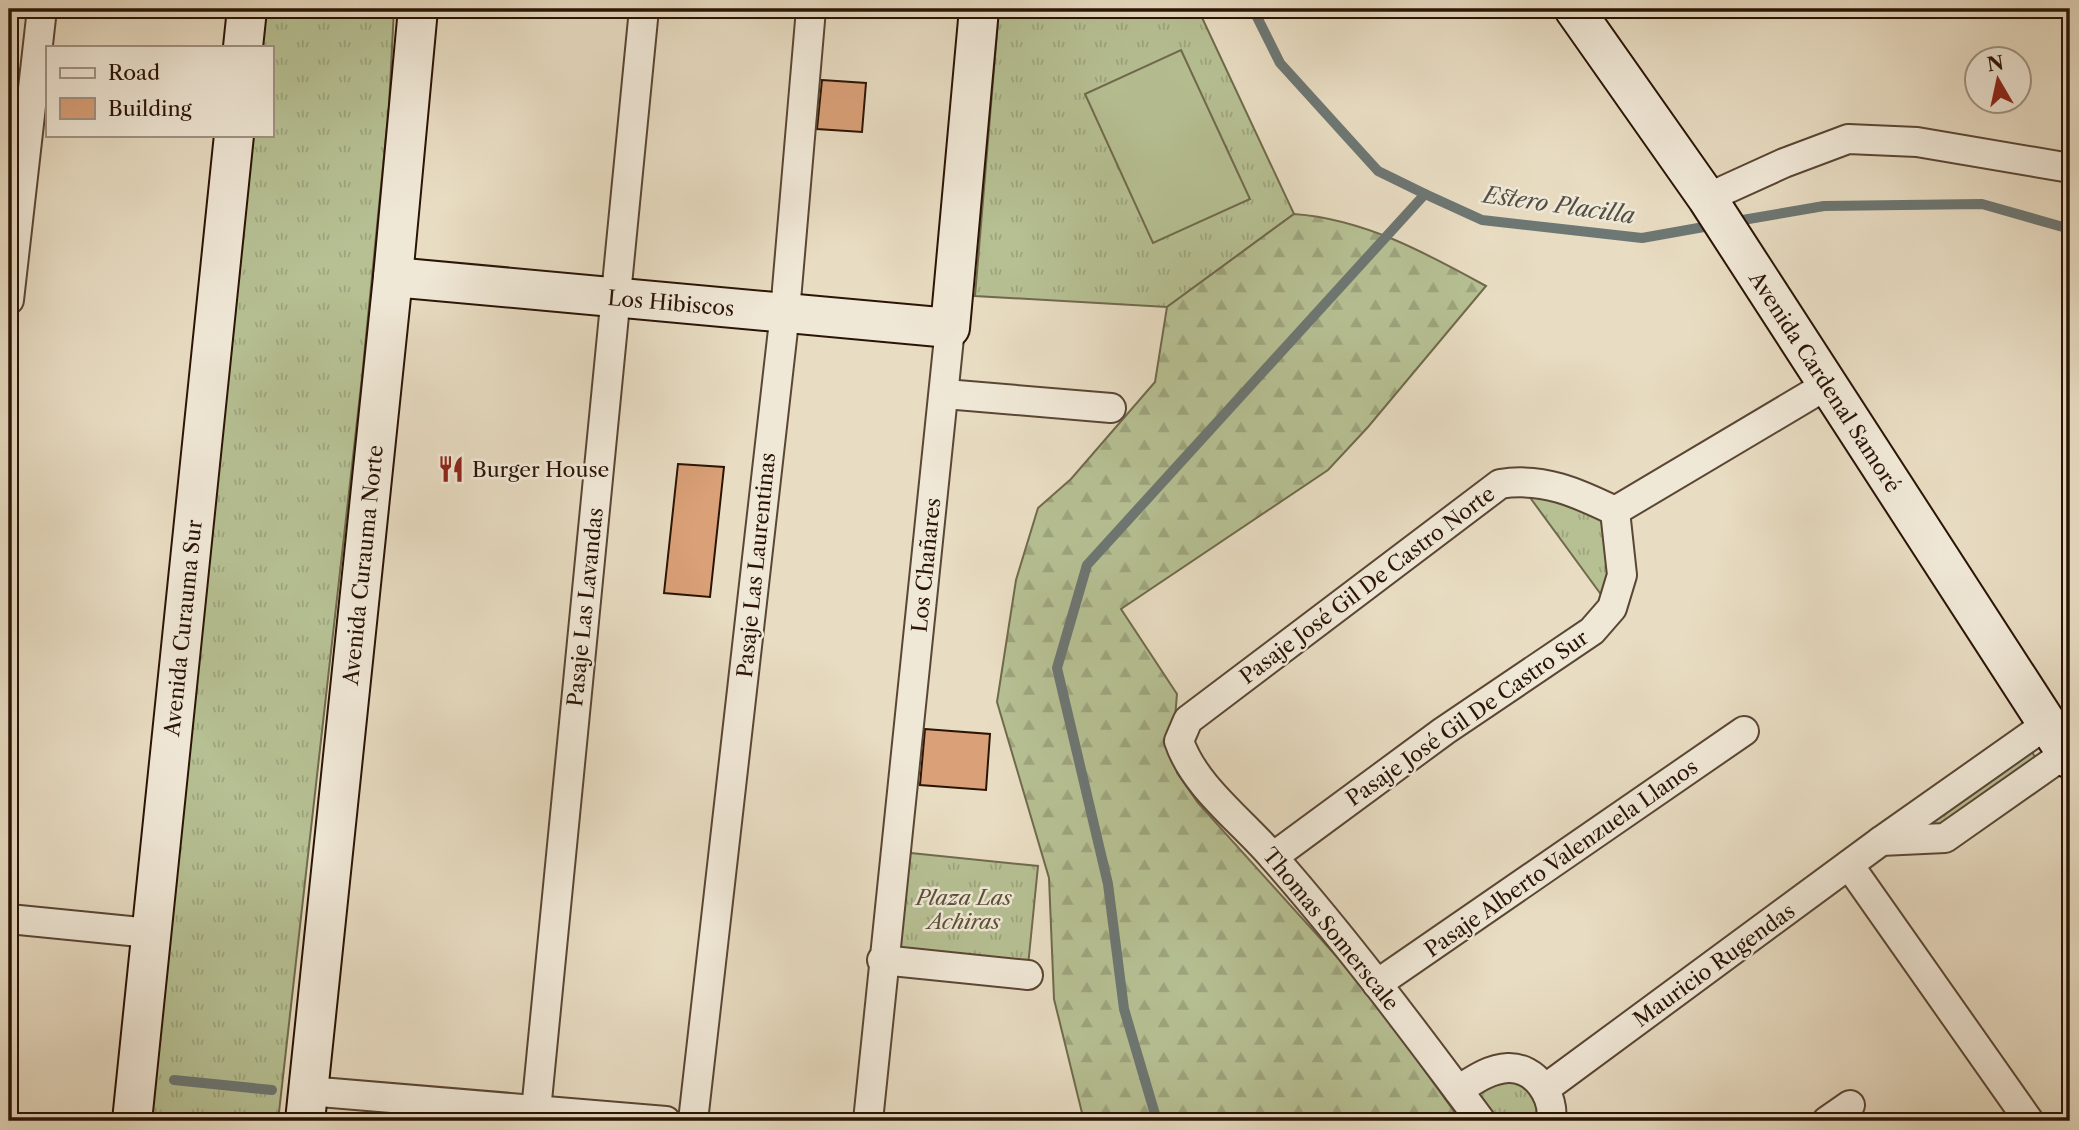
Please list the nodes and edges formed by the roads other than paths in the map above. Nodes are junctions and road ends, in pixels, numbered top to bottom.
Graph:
1 (42, 9) edge
2 (247, 9) edge
3 (418, 9) edge
4 (644, 9) edge
5 (811, 9) edge
6 (979, 9) edge
7 (1574, 9) edge
8 (243, 46) edge
9 (234, 136) edge
10 (2070, 169) edge
11 (1707, 198) junction
12 (393, 277) junction
13 (616, 298) junction
14 (9, 300) edge
15 (785, 312) junction
16 (950, 328) junction
17 (1827, 385) junction
18 (945, 394) junction
19 (1111, 408) dead end
20 (1615, 512) junction
21 (1744, 732) dead end
22 (1179, 741) joint
23 (2061, 745) edge
24 (1273, 857) junction
25 (1849, 864) junction
26 (9, 919) edge
27 (150, 933) junction
28 (882, 960) junction
29 (1028, 975) dead end
30 (1377, 984) junction
31 (1546, 1088) junction
32 (1458, 1090) junction
33 (1850, 1105) dead end
34 (307, 1106) edge
35 (536, 1116) edge
36 (132, 1121) edge
37 (666, 1121) edge
38 (693, 1121) edge
39 (868, 1121) edge
40 (1481, 1121) edge
41 (1552, 1121) edge
42 (1827, 1121) edge
43 (2029, 1121) edge

1 - 14 street
2 - 8 street
3 - 12 street, Avenida Curauma Norte
4 - 13 street, Pasaje Las Lavandas
5 - 15 street, Pasaje Las Laurentinas
6 - 16 street, Los Chañares
7 - 11 street, Avenida Cardenal Samoré
9 - 27 street, Avenida Curauma Sur
10 - 11 street
11 - 17 street, Avenida Cardenal Samoré
12 - 13 street, Los Hibiscos
12 - 34 street, Avenida Curauma Norte
13 - 15 street, Los Hibiscos
13 - 35 street, Pasaje Las Lavandas
15 - 16 street, Los Hibiscos
15 - 38 street, Pasaje Las Laurentinas
16 - 18 street, Los Chañares
17 - 20 street
17 - 23 street, Avenida Cardenal Samoré
18 - 19 street
18 - 28 street, Los Chañares
20 - 22 street, Pasaje José Gil De Castro Norte
20 - 24 street, Pasaje José Gil De Castro Sur
21 - 30 street, Pasaje Alberto Valenzuela Llanos
22 - 24 street, Thomas Somerscale
23 - 25 street, Mauricio Rugendas
24 - 30 street, Thomas Somerscale
25 - 31 street, Mauricio Rugendas
25 - 43 street
26 - 27 street
27 - 36 street, Avenida Curauma Sur
28 - 29 street
28 - 39 street, Los Chañares
30 - 32 street, Thomas Somerscale
31 - 32 street
31 - 41 street
32 - 40 street, Thomas Somerscale
33 - 42 street
34 - 35 street
35 - 37 street

